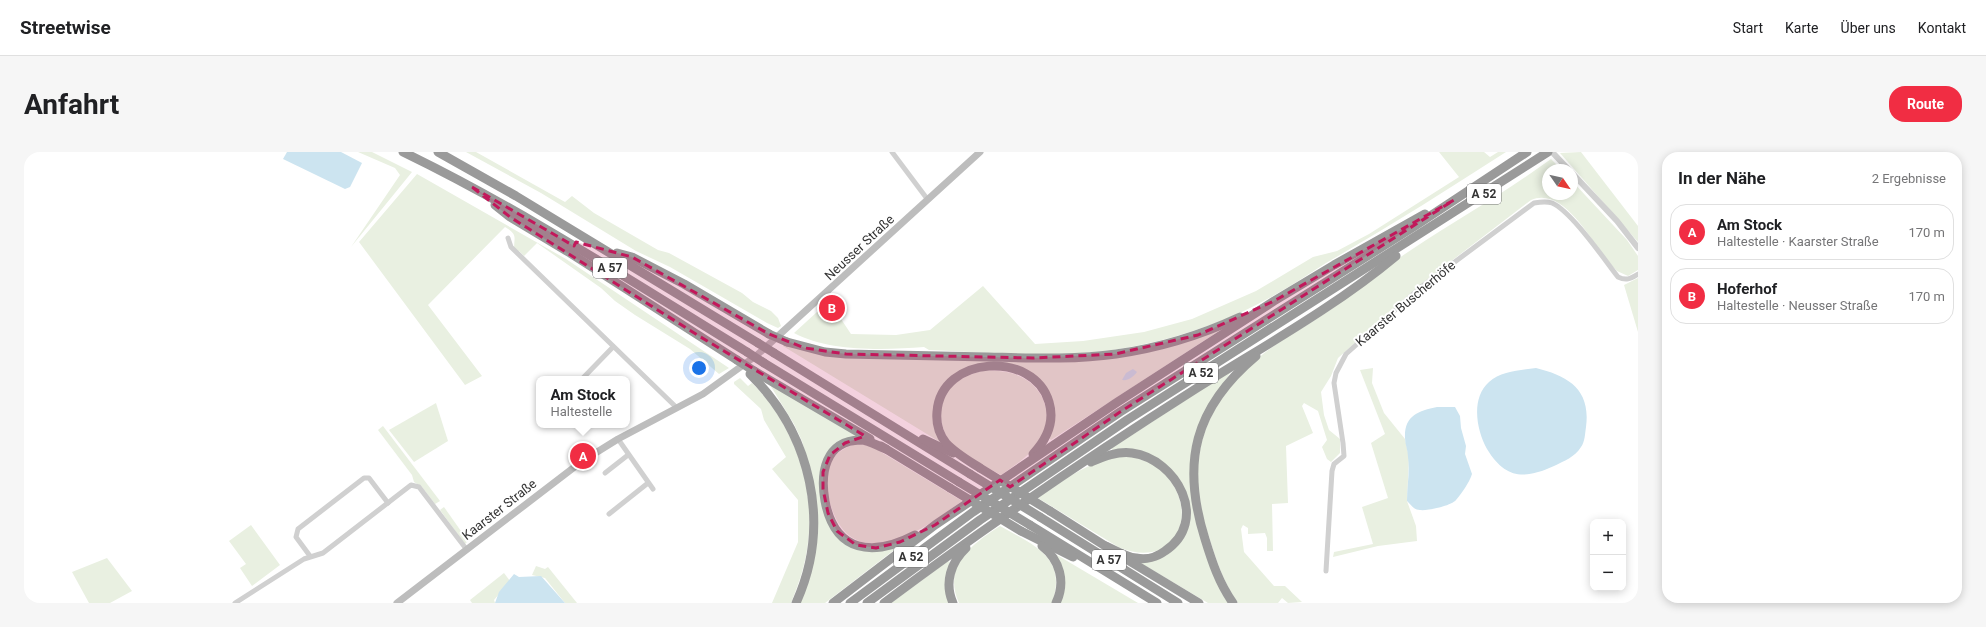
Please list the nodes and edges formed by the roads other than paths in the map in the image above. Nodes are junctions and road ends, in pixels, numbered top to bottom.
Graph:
1 (403, 152) edge
2 (892, 152) edge
3 (980, 152) edge
4 (1527, 152) edge
5 (1548, 152) edge
6 (1552, 152) edge
7 (439, 153) edge
8 (1564, 164) edge
9 (1578, 180) edge
10 (472, 187) junction
11 (928, 200) junction
12 (1454, 200) junction
13 (1425, 232) junction
14 (508, 238) dead end
15 (1638, 248) edge
16 (607, 250) junction
17 (1638, 274) edge
18 (1274, 301) junction
19 (1285, 333) junction
20 (613, 347) junction
21 (735, 372) joint
22 (752, 372) junction
23 (585, 376) edge
24 (676, 408) junction
25 (882, 420) junction
26 (618, 439) junction
27 (886, 449) junction
28 (628, 455) junction
29 (969, 461) junction
30 (1016, 470) junction
31 (605, 473) dead end
32 (1068, 473) junction
33 (648, 483) junction
34 (653, 489) dead end
35 (388, 503) junction
36 (609, 514) dead end
37 (935, 525) junction
38 (978, 535) junction
39 (1031, 538) junction
40 (1106, 546) junction
41 (467, 550) junction
42 (310, 556) junction
43 (1326, 571) dead end
44 (1112, 575) junction
45 (244, 601) edge
46 (235, 603) edge
47 (397, 603) edge
48 (796, 603) edge
49 (833, 603) edge
50 (850, 603) edge
51 (867, 603) edge
52 (884, 603) edge
53 (953, 603) edge
54 (1056, 603) edge
55 (1157, 603) edge
56 (1178, 603) edge
57 (1198, 603) edge
58 (1233, 603) edge

1 - 10 highway, A 57
2 - 11 street
3 - 11 main road, Neusser Straße
4 - 12 highway, A 52
5 - 13 highway, A 52
6 - 8 street
7 - 16 highway, A 57
9 - 15 street
10 - 22 highway
10 - 44 highway, A 57, bridge
11 - 21 main road, Neusser Straße
12 - 18 highway
12 - 50 highway, A 52
13 - 19 highway
13 - 51 highway, A 52
14 - 20 street
16 - 18 highway, bridge
16 - 25 highway, A 57, bridge
17 - 43 street, Kaarster Buscherhöfe
18 - 30 highway
19 - 32 highway
19 - 58 highway
20 - 23 street
20 - 24 street
21 - 24 main road, Kaarster Straße
22 - 27 highway
22 - 48 highway
24 - 26 main road, Kaarster Straße
25 - 29 highway
25 - 56 highway, A 57, bridge
26 - 28 street
26 - 41 main road, Kaarster Straße
27 - 37 highway
27 - 39 highway, bridge
28 - 31 street
28 - 33 street
29 - 30 highway
29 - 40 highway, bridge
30 - 37 highway
32 - 38 highway
32 - 40 highway
33 - 34 street
33 - 36 street
35 - 41 street
35 - 42 street
35 - 42 street
37 - 49 highway
38 - 52 highway
38 - 53 highway
39 - 44 highway
39 - 54 highway
40 - 57 highway
41 - 47 main road, Kaarster Straße
42 - 45 street
44 - 55 highway, A 57
45 - 46 street

